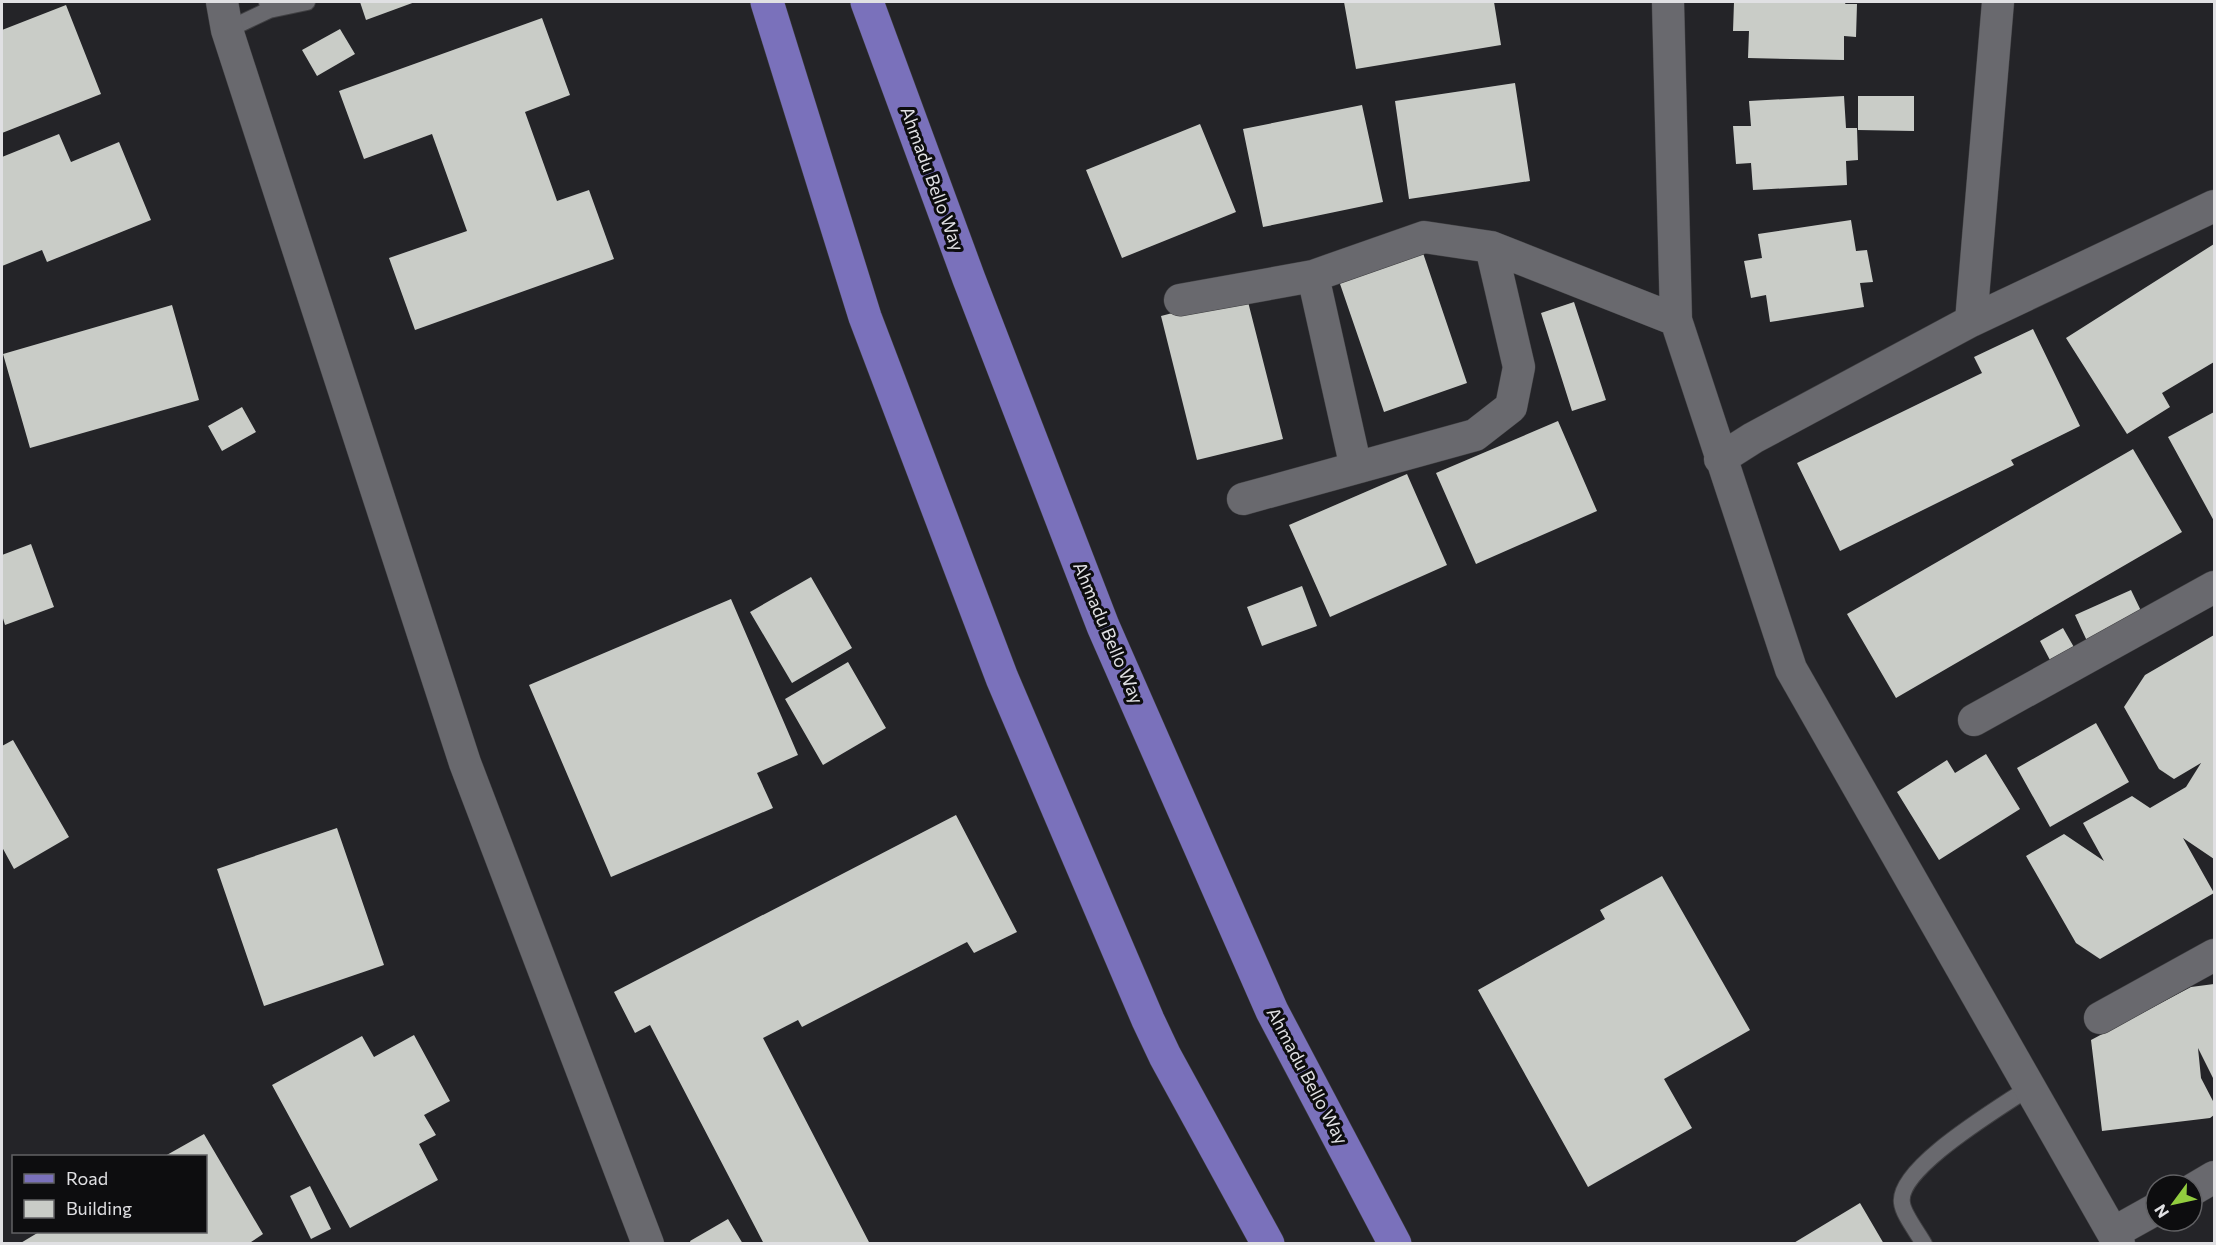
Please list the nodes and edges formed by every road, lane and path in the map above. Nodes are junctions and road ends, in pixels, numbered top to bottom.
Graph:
1 (307, 2) edge
2 (767, 2) edge
3 (867, 2) edge
4 (1668, 2) edge
5 (1998, 2) edge
6 (268, 6) edge
7 (224, 16) edge
8 (2214, 206) edge
9 (1491, 247) junction
10 (1313, 276) junction
11 (1180, 300) dead end
12 (1676, 320) junction
13 (1971, 321) junction
14 (1720, 459) junction
15 (1356, 468) junction
16 (1242, 499) dead end
17 (2214, 587) edge
18 (1974, 720) dead end
19 (2214, 955) edge
20 (2100, 1018) dead end
21 (2030, 1088) junction
22 (2144, 1218) edge
23 (2116, 1238) edge
24 (648, 1244) edge
25 (1268, 1244) edge
26 (1395, 1244) edge
27 (1924, 1244) edge

1 - 6 lane
2 - 25 main road
3 - 26 main road, Ahmadu Bello Way
4 - 12 street
5 - 13 street
6 - 7 lane
7 - 24 street
8 - 13 street
9 - 10 street
9 - 12 street
9 - 15 street
10 - 11 street
10 - 15 street
12 - 14 street
13 - 14 street
14 - 21 street
15 - 16 street
17 - 18 street
19 - 20 street
21 - 23 street
21 - 27 lane
22 - 23 street

